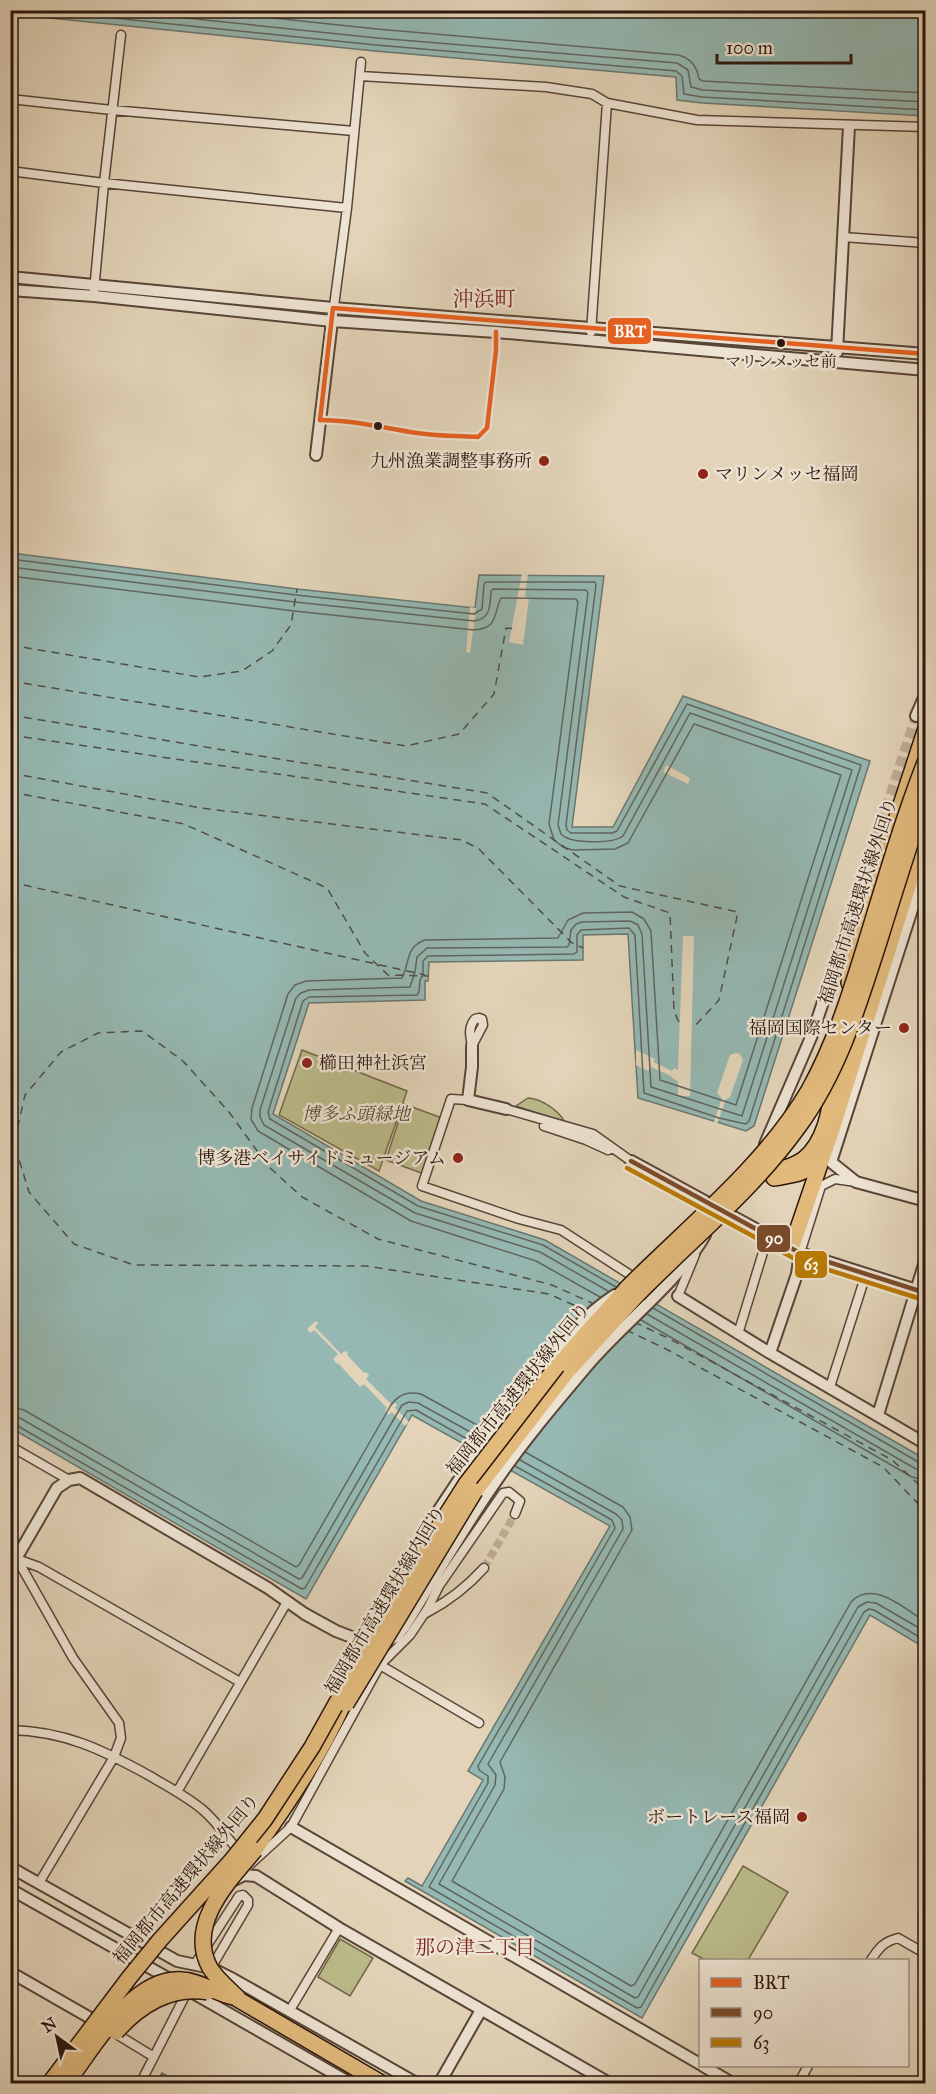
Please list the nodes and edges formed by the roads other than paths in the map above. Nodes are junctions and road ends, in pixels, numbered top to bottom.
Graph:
1 (121, 35) dead end
2 (362, 62) dead end
3 (360, 76) junction
4 (10, 99) edge
5 (607, 103) junction
6 (112, 110) junction
7 (849, 126) junction
8 (926, 127) edge
9 (354, 131) junction
10 (10, 171) edge
11 (104, 183) junction
12 (347, 208) junction
13 (843, 237) junction
14 (926, 243) edge
15 (10, 277) edge
16 (95, 284) junction
17 (10, 290) edge
18 (93, 296) junction
19 (333, 308) junction
20 (332, 321) junction
21 (592, 328) junction
22 (588, 341) junction
23 (836, 347) junction
24 (926, 354) edge
25 (837, 361) junction
26 (926, 370) edge
27 (316, 455) dead end
28 (926, 693) edge
29 (921, 722) edge
30 (926, 760) edge
31 (926, 794) edge
32 (926, 829) edge
33 (926, 866) edge
34 (835, 966) tunnel mouth
35 (472, 1046) dead end
36 (468, 1100) junction
37 (506, 1109) joint
38 (833, 1126) junction
39 (631, 1161) joint
40 (856, 1182) junction
41 (926, 1202) edge
42 (717, 1207) junction
43 (768, 1236) junction
44 (697, 1249) junction
45 (796, 1251) junction
46 (926, 1258) edge
47 (866, 1274) junction
48 (633, 1284) junction
49 (920, 1291) edge
50 (678, 1296) joint
51 (738, 1334) junction
52 (770, 1353) junction
53 (831, 1387) junction
54 (878, 1415) junction
55 (926, 1444) edge
56 (10, 1446) edge
57 (69, 1480) junction
58 (516, 1514) dead end
59 (16, 1559) junction
60 (484, 1568) tunnel mouth
61 (10, 1569) edge
62 (287, 1602) junction
63 (305, 1614) junction
64 (423, 1614) junction
65 (364, 1651) junction
66 (380, 1665) junction
67 (240, 1682) junction
68 (339, 1714) junction
69 (479, 1723) dead end
70 (10, 1730) edge
71 (114, 1757) junction
72 (177, 1792) junction
73 (291, 1827) junction
74 (253, 1864) junction
75 (10, 1867) edge
76 (227, 1883) junction
77 (39, 1884) junction
78 (269, 1886) junction
79 (10, 1889) edge
80 (339, 1928) junction
81 (158, 1950) junction
82 (926, 1954) edge
83 (872, 1959) edge
84 (143, 1964) junction
85 (195, 1964) junction
86 (211, 1968) junction
87 (10, 1972) edge
88 (188, 1990) junction
89 (238, 2000) junction
90 (290, 2010) junction
91 (481, 2010) junction
92 (92, 2019) junction
93 (154, 2057) junction
94 (699, 2063) edge
95 (705, 2067) edge
96 (807, 2067) edge
97 (52, 2084) edge
98 (66, 2084) edge
99 (76, 2084) edge
100 (140, 2084) edge
101 (352, 2084) edge
102 (383, 2084) edge
103 (418, 2084) edge
104 (439, 2084) edge
105 (611, 2084) edge
106 (734, 2084) edge
107 (798, 2084) edge

1 - 6 street
2 - 3 street
3 - 5 street
3 - 9 street
4 - 6 street
5 - 7 street
5 - 21 street
6 - 9 street
6 - 11 street
7 - 8 street
7 - 13 street
9 - 12 street
10 - 11 street
11 - 12 street
11 - 16 street
12 - 19 street
13 - 14 street
13 - 23 street
15 - 16 street
16 - 18 street
16 - 19 street
17 - 18 street
18 - 20 street
19 - 20 street
19 - 21 street
20 - 22 street
20 - 27 street
21 - 22 street
21 - 23 street
22 - 25 street
23 - 24 street
23 - 25 street
25 - 26 street
28 - 29 street
29 - 42 highway, bridge
30 - 48 highway, 福岡都市高速環状線外回り, bridge
31 - 68 highway, 福岡都市高速環状線内回り, bridge
32 - 38 highway
33 - 40 street
34 - 42 street
35 - 36 street
36 - 37 street
36 - 48 street
37 - 39 street
38 - 42 highway, bridge
38 - 45 highway
39 - 42 street
40 - 41 street
40 - 45 street
42 - 43 street
42 - 44 street
42 - 48 street, bridge
43 - 45 street
43 - 51 street
44 - 50 street
44 - 63 street
45 - 47 street
45 - 52 street
46 - 49 street
47 - 49 street
47 - 53 street
48 - 63 street, bridge
48 - 65 highway, 福岡都市高速環状線外回り, bridge
49 - 54 street
50 - 51 street
51 - 52 street
52 - 53 street
53 - 54 street
54 - 55 street
56 - 57 street
57 - 59 street
57 - 62 street
58 - 64 street
59 - 61 street
59 - 67 street
59 - 71 street
60 - 64 street
62 - 63 street
62 - 67 street
64 - 66 street
65 - 89 highway, bridge
65 - 97 highway, 福岡都市高速環状線外回り, bridge
66 - 69 street
66 - 73 street
67 - 72 street
68 - 89 highway, bridge
68 - 97 highway, 福岡都市高速環状線内回り, bridge
70 - 71 street
71 - 72 street
71 - 77 street
72 - 74 street
73 - 74 street
73 - 94 street
74 - 76 street
74 - 78 street
75 - 77 street
76 - 78 street
76 - 81 street
77 - 81 street
78 - 80 street
79 - 84 street
80 - 90 street
80 - 91 street
81 - 84 street
81 - 85 street
82 - 83 street
84 - 88 street
84 - 92 street
85 - 86 street
85 - 86 street
86 - 90 street
87 - 92 street
88 - 93 street
88 - 101 street
89 - 98 highway, bridge
89 - 99 highway, bridge
89 - 102 highway
90 - 103 street
91 - 104 street
91 - 105 street
92 - 93 street
92 - 97 street
93 - 100 street
95 - 106 street
96 - 107 street

